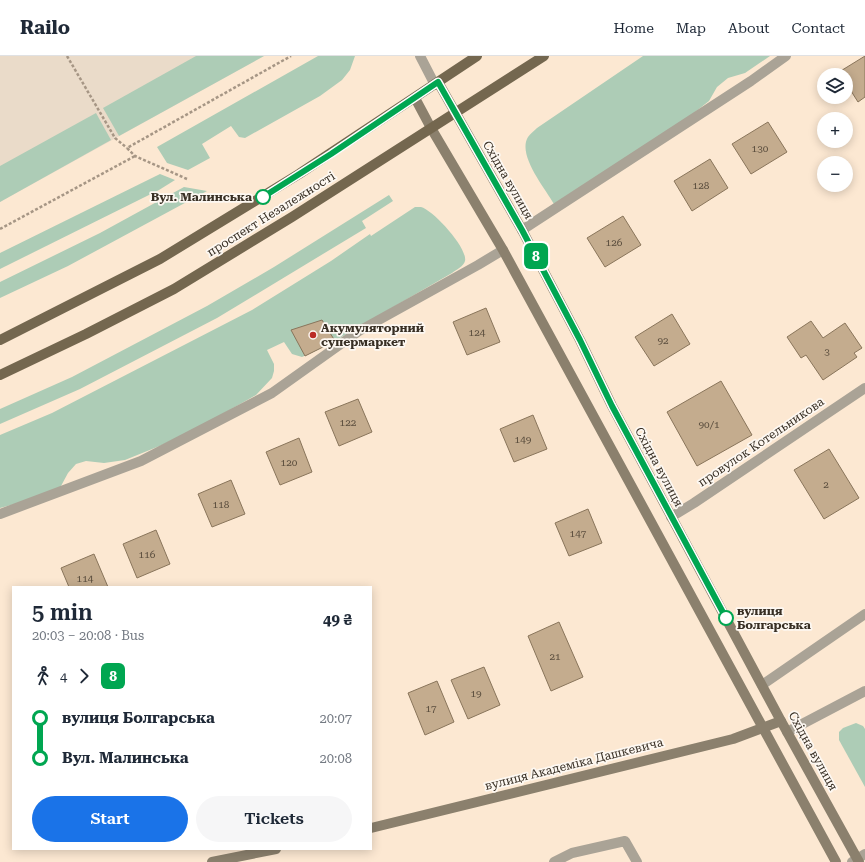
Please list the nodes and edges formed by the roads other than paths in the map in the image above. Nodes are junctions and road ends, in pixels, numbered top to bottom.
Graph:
1 (420, 56) edge
2 (477, 56) edge
3 (544, 56) edge
4 (786, 56) edge
5 (436, 83) junction
6 (415, 98) junction
7 (454, 113) junction
8 (431, 128) junction
9 (522, 230) junction
10 (503, 250) junction
11 (0, 340) edge
12 (0, 375) edge
13 (865, 388) edge
14 (0, 514) edge
15 (671, 517) junction
16 (865, 614) edge
17 (762, 685) junction
18 (865, 691) edge
19 (781, 721) junction
20 (763, 728) junction
21 (787, 732) junction
22 (372, 828) edge
23 (271, 850) edge
24 (859, 859) edge
25 (212, 862) edge
26 (554, 862) edge
27 (637, 862) edge
28 (836, 862) edge

1 - 5 street
2 - 5 main road, проспект Незалежності
3 - 7 main road, проспект Незалежності
4 - 9 street
5 - 6 main road, проспект Незалежності
5 - 7 main road, Східна вулиця
6 - 8 main road
6 - 11 main road, проспект Незалежності
7 - 8 main road, проспект Незалежності
7 - 9 main road, Східна вулиця
8 - 10 main road
8 - 12 main road, проспект Незалежності
9 - 15 main road, Східна вулиця
10 - 14 street
10 - 20 main road
13 - 15 street, провулок Котельникова
15 - 17 main road, Східна вулиця
16 - 17 street
17 - 19 main road, Східна вулиця
18 - 21 street
19 - 20 main road, вулиця Академіка Дашкевича
19 - 21 main road, Східна вулиця
20 - 22 main road, вулиця Академіка Дашкевича
20 - 28 main road
21 - 24 main road, Східна вулиця
23 - 25 main road
26 - 27 street

